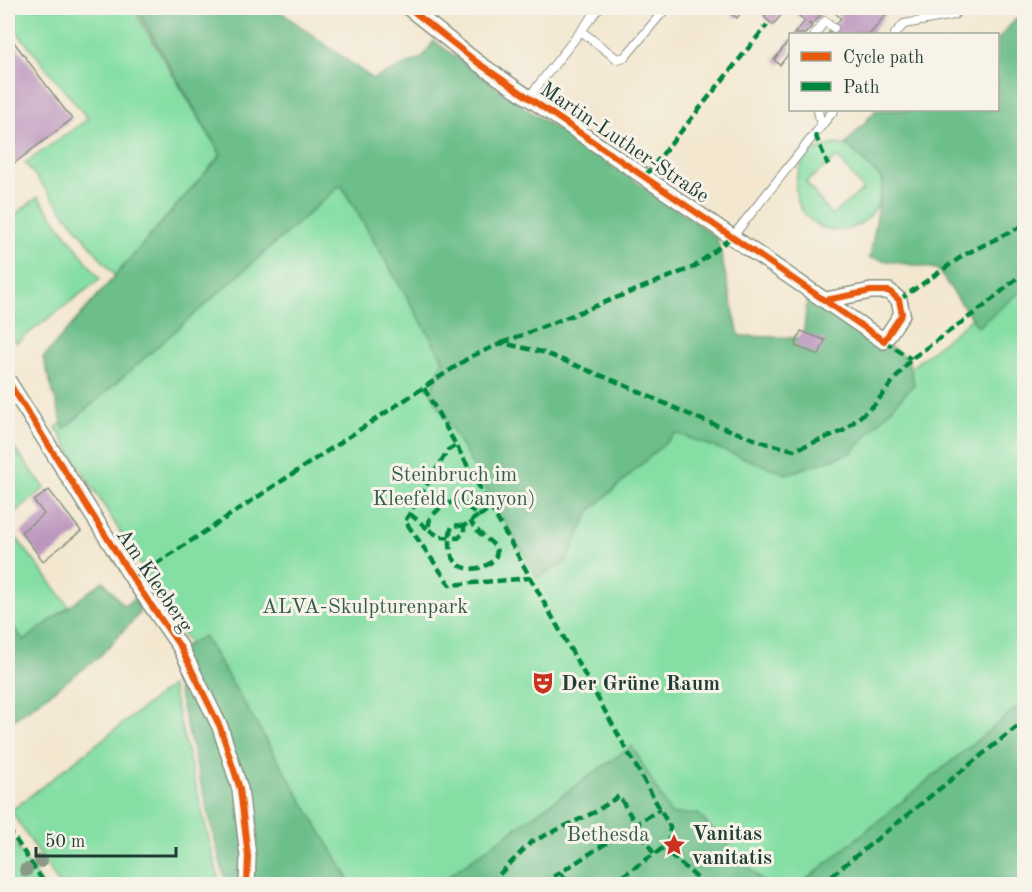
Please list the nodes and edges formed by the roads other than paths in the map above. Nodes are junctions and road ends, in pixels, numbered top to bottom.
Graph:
1 (409, 8) edge
2 (600, 8) edge
3 (666, 8) edge
4 (960, 8) edge
5 (834, 28) dead end
6 (581, 31) junction
7 (816, 33) edge
8 (896, 33) edge
9 (529, 97) junction
10 (819, 111) edge
11 (833, 111) edge
12 (821, 126) junction
13 (734, 236) junction
14 (826, 300) junction
15 (8, 381) edge
16 (247, 885) edge

1 - 9 street, Martin-Luther-Straße
2 - 6 lane
3 - 6 lane
4 - 8 lane
5 - 7 lane
6 - 9 lane
9 - 13 street, Martin-Luther-Straße
10 - 12 lane
11 - 12 lane
12 - 13 lane
13 - 14 street, Martin-Luther-Straße
14 - 14 street, Martin-Luther-Straße
15 - 16 street, Am Kleeberg

